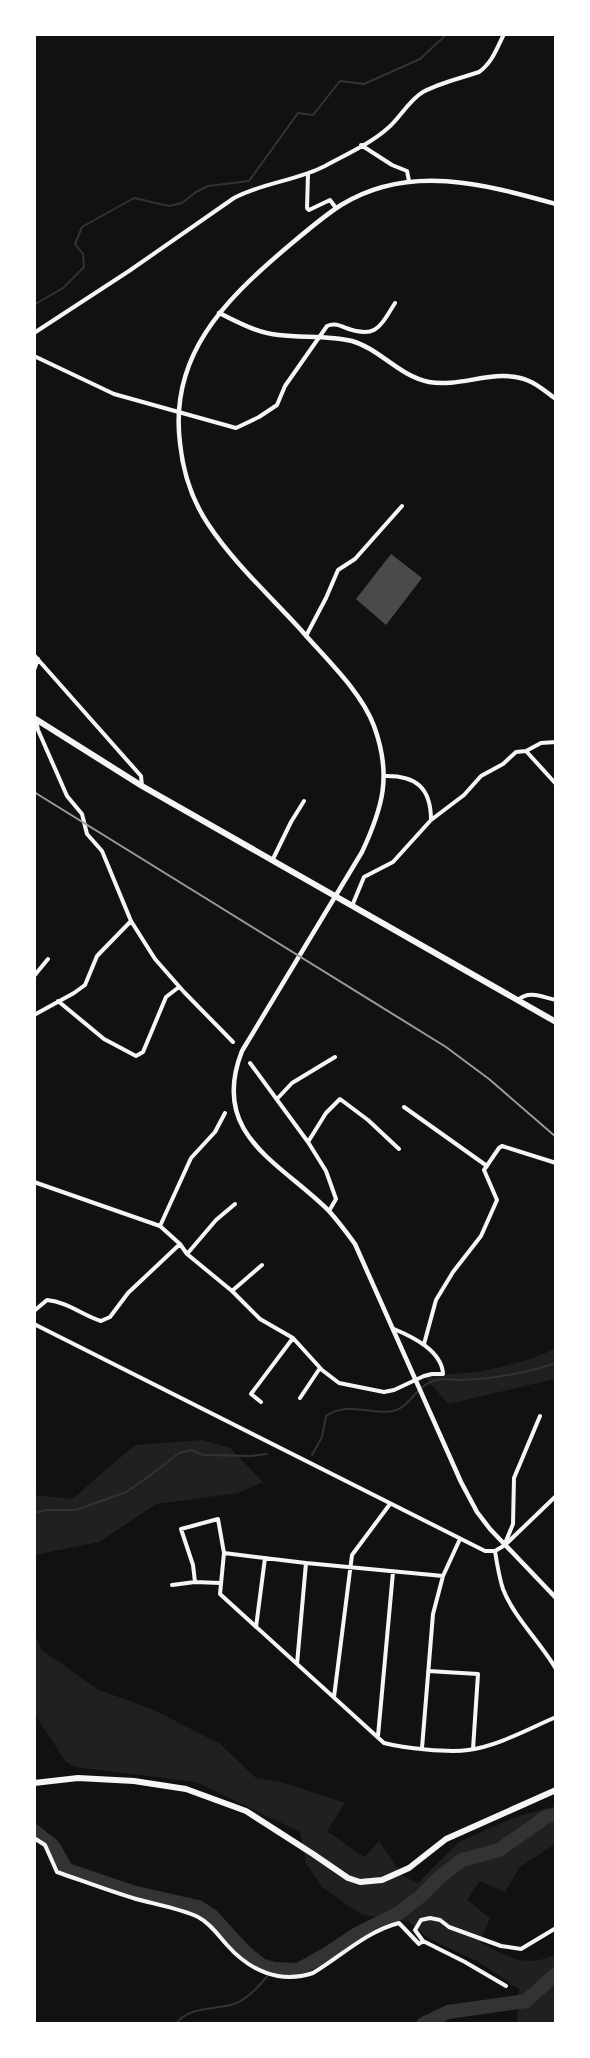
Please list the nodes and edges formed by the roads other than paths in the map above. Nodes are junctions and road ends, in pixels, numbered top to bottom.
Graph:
1 (504, 34) edge
2 (361, 145) junction
3 (308, 174) junction
4 (410, 182) junction
5 (555, 204) edge
6 (336, 208) junction
7 (395, 303) dead end
8 (219, 313) junction
9 (34, 333) edge
10 (320, 338) junction
11 (34, 356) edge
12 (555, 399) edge
13 (179, 413) junction
14 (402, 506) dead end
15 (305, 636) junction
16 (36, 657) edge
17 (34, 670) edge
18 (35, 719) edge
19 (555, 742) edge
20 (526, 751) junction
21 (384, 776) junction
22 (555, 784) edge
23 (142, 786) junction
24 (304, 801) dead end
25 (431, 820) junction
26 (272, 861) junction
27 (335, 897) junction
28 (352, 906) junction
29 (131, 921) junction
30 (48, 959) dead end
31 (34, 976) edge
32 (179, 987) junction
33 (518, 1000) junction
34 (555, 1000) edge
35 (58, 1001) junction
36 (34, 1015) edge
37 (555, 1022) edge
38 (233, 1042) dead end
39 (335, 1057) dead end
40 (250, 1063) dead end
41 (277, 1099) junction
42 (404, 1107) dead end
43 (225, 1113) dead end
44 (308, 1142) junction
45 (399, 1149) dead end
46 (555, 1164) edge
47 (487, 1166) junction
48 (34, 1182) edge
49 (235, 1204) dead end
50 (329, 1211) junction
51 (160, 1226) junction
52 (180, 1244) junction
53 (187, 1254) junction
54 (262, 1265) dead end
55 (232, 1291) junction
56 (34, 1311) edge
57 (34, 1324) edge
58 (394, 1329) junction
59 (293, 1338) junction
60 (424, 1344) junction
61 (320, 1368) junction
62 (416, 1379) junction
63 (300, 1398) dead end
64 (261, 1402) dead end
65 (540, 1416) dead end
66 (555, 1496) edge
67 (390, 1504) junction
68 (460, 1539) junction
69 (505, 1545) junction
70 (495, 1551) junction
71 (224, 1553) junction
72 (265, 1558) junction
73 (306, 1563) junction
74 (350, 1568) junction
75 (393, 1572) junction
76 (443, 1576) junction
77 (195, 1582) junction
78 (220, 1583) junction
79 (172, 1585) dead end
80 (555, 1598) edge
81 (256, 1628) junction
82 (297, 1664) junction
83 (555, 1669) edge
84 (428, 1671) junction
85 (334, 1697) junction
86 (555, 1718) edge
87 (378, 1737) junction
88 (422, 1748) junction
89 (473, 1749) junction
90 (34, 1783) edge
91 (555, 1790) edge
92 (34, 1838) edge
93 (555, 1928) edge
94 (423, 1941) junction
95 (506, 1986) dead end

1 - 2 street
2 - 3 street
2 - 4 street
3 - 6 street
3 - 9 street
4 - 5 street
4 - 6 street
6 - 8 street
7 - 10 street
8 - 10 street
8 - 13 street
10 - 12 street
10 - 13 street
11 - 13 street
13 - 15 street
14 - 15 street
15 - 21 street
16 - 17 street
16 - 23 street
18 - 23 main road
18 - 29 street
19 - 20 street
20 - 22 street
20 - 25 street
21 - 25 street
21 - 27 street
23 - 26 main road
24 - 26 street
25 - 28 street
26 - 27 main road
27 - 28 main road
27 - 50 street
28 - 33 main road
29 - 32 street
29 - 35 street
30 - 31 street
32 - 35 street
32 - 38 street
33 - 34 street
33 - 37 main road
35 - 36 street
39 - 41 street
40 - 41 street
41 - 44 street
42 - 47 street
43 - 51 street
44 - 45 street
44 - 50 street
46 - 47 street
47 - 60 street
48 - 51 street
49 - 53 street
50 - 58 street
51 - 52 street
52 - 53 street
52 - 56 street
53 - 55 street
54 - 55 street
55 - 59 street
57 - 67 street
58 - 60 street
58 - 62 street
59 - 61 street
59 - 64 street
60 - 62 street
61 - 62 street
61 - 63 street
62 - 69 street
65 - 69 street
66 - 69 street
67 - 68 street
67 - 74 street
68 - 70 street
68 - 76 street
69 - 70 street
69 - 80 street
70 - 83 street
71 - 72 street
71 - 77 street
71 - 78 street
72 - 73 street
72 - 81 street
73 - 74 street
73 - 82 street
74 - 75 street
74 - 85 street
75 - 76 street
75 - 87 street
76 - 84 street
77 - 78 street
77 - 79 street
78 - 81 street
81 - 82 street
82 - 85 street
84 - 88 street
84 - 89 street
85 - 87 street
86 - 89 street
87 - 88 street
88 - 89 street
90 - 91 main road
92 - 94 street
93 - 94 street
94 - 95 street

